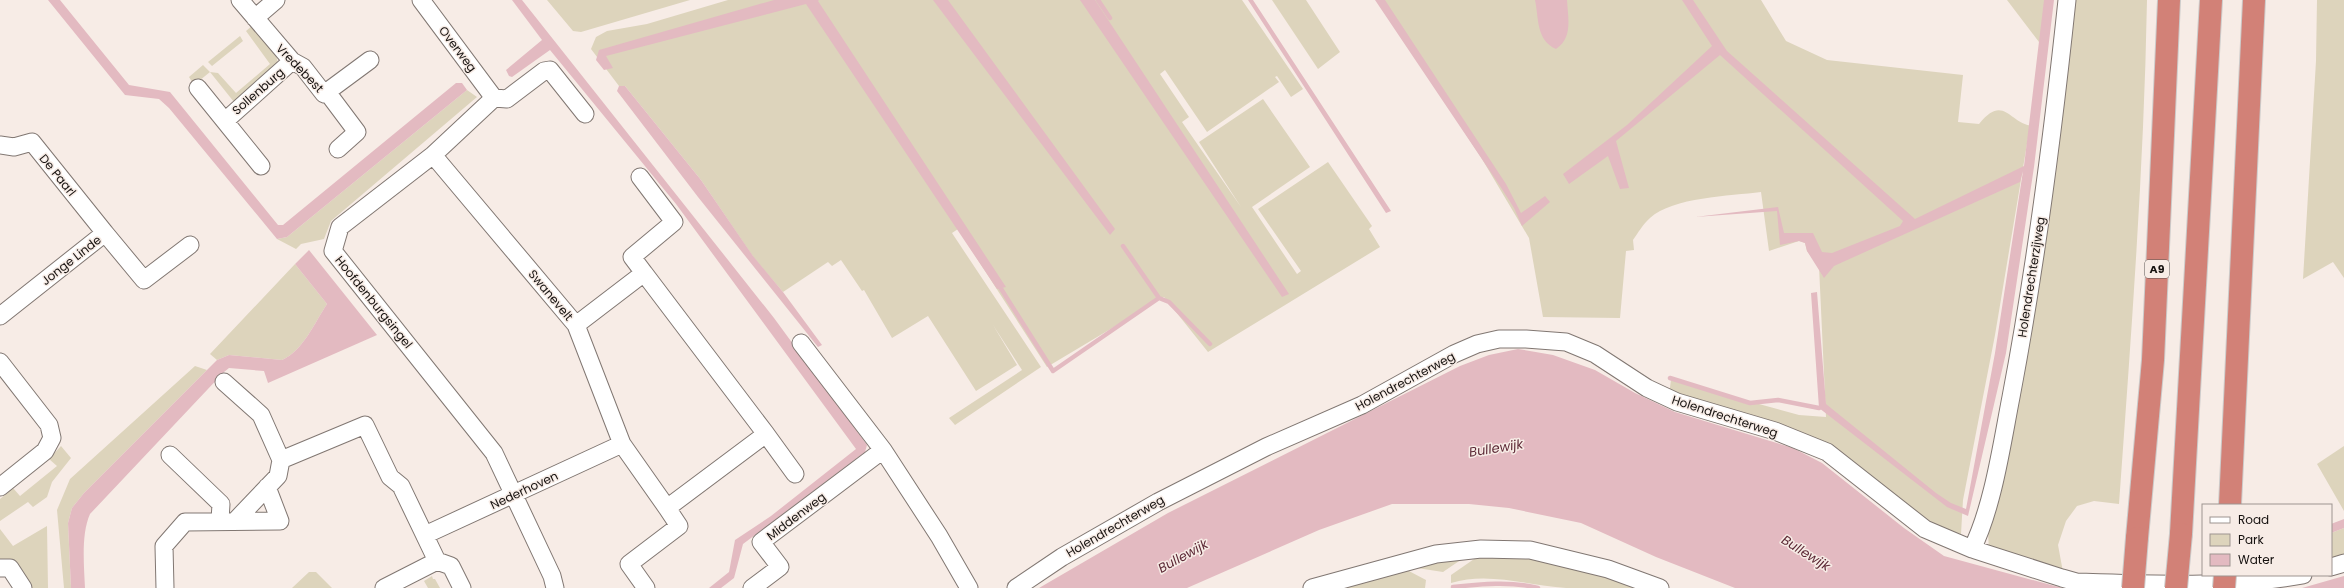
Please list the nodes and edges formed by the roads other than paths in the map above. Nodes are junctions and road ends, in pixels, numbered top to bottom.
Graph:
1 (240, 0) edge
2 (276, 0) edge
3 (421, 0) edge
4 (2068, 0) edge
5 (2169, 0) edge
6 (2211, 0) edge
7 (2254, 0) edge
8 (255, 18) junction
9 (370, 60) dead end
10 (292, 61) junction
11 (198, 88) dead end
12 (327, 92) junction
13 (494, 98) junction
14 (585, 114) dead end
15 (225, 121) junction
16 (0, 145) edge
17 (338, 149) dead end
18 (433, 155) junction
19 (261, 166) dead end
20 (640, 177) dead end
21 (105, 233) junction
22 (190, 245) dead end
23 (644, 272) junction
24 (0, 316) edge
25 (576, 325) junction
26 (801, 344) dead end
27 (0, 362) edge
28 (224, 382) dead end
29 (766, 434) junction
30 (622, 444) junction
31 (883, 450) junction
32 (170, 455) dead end
33 (281, 460) junction
34 (795, 474) dead end
35 (0, 487) edge
36 (267, 488) junction
37 (514, 495) junction
38 (2230, 504) edge
39 (666, 508) junction
40 (228, 521) junction
41 (425, 535) junction
42 (1972, 549) junction
43 (437, 561) junction
44 (2344, 563) edge
45 (2332, 567) edge
46 (0, 568) edge
47 (2225, 576) edge
48 (2297, 576) edge
49 (23, 588) edge
50 (165, 588) edge
51 (386, 588) edge
52 (462, 588) edge
53 (555, 588) edge
54 (646, 588) edge
55 (752, 588) edge
56 (969, 588) edge
57 (1016, 588) edge
58 (1312, 588) edge
59 (1660, 588) edge
60 (2133, 588) edge
61 (2176, 588) edge
62 (2224, 588) edge

1 - 8 street, Vredebest
2 - 8 street
3 - 13 street, Overweg
4 - 42 street, Holendrechterzijweg
5 - 60 highway, A9, bridge
6 - 61 highway, bridge
7 - 38 highway
8 - 10 street, Vredebest
9 - 12 street, Vredebest
10 - 12 street, Vredebest
10 - 15 street, Sollenburg
11 - 15 street, Sollenburg
12 - 17 street
13 - 14 street
13 - 18 street, Hoofdenburgsingel
15 - 19 street, Sollenburg
16 - 21 street, De Paarl
18 - 25 street, Swanevelt
18 - 37 street, Hoofdenburgsingel
20 - 23 street
21 - 22 street, Jonge Linde
21 - 24 street, Jonge Linde
23 - 25 street, Swanevelt
23 - 29 street
25 - 30 street
26 - 31 street
27 - 35 street
28 - 33 street
29 - 34 street
29 - 39 street
30 - 37 street, Nederhoven
30 - 39 street
31 - 55 street, Middenweg
31 - 56 street
32 - 40 street
33 - 36 street
33 - 41 street
36 - 40 street
36 - 40 street
37 - 41 street, Nederhoven
37 - 53 street, Hoofdenburgsingel
39 - 54 street
40 - 50 street
41 - 43 street
42 - 48 street, Holendrechterweg
42 - 57 street, Holendrechterweg
43 - 51 street
43 - 52 street
44 - 45 street
46 - 49 street
47 - 62 highway, bridge
58 - 59 street

